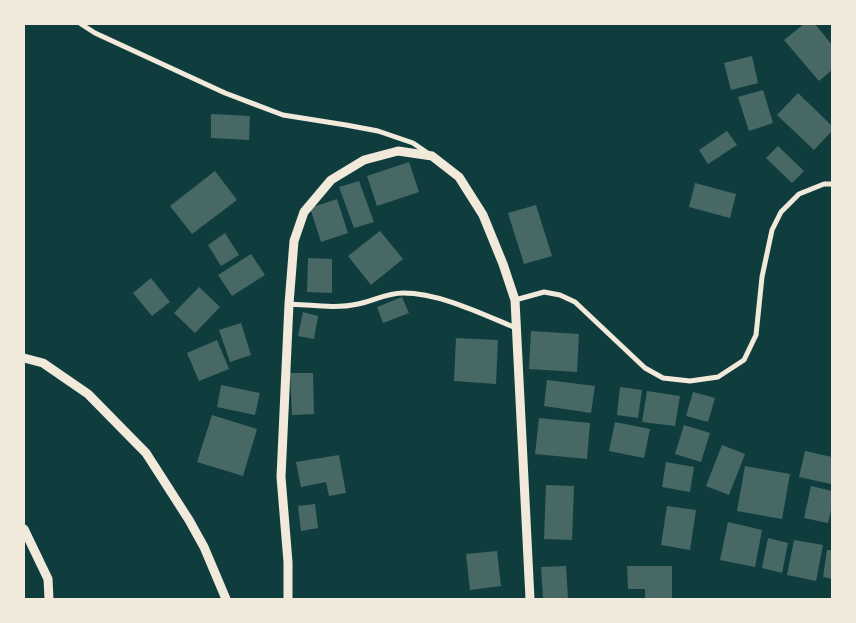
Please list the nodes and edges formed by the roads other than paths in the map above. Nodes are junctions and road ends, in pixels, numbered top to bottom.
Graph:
1 (81, 24) edge
2 (432, 156) junction
3 (832, 184) edge
4 (515, 300) junction
5 (289, 304) junction
6 (517, 328) junction
7 (24, 358) edge
8 (24, 529) edge
9 (49, 599) edge
10 (226, 599) edge
11 (288, 599) edge
12 (530, 599) edge

1 - 2 street
2 - 4 street
2 - 5 street
3 - 4 street
4 - 6 street
5 - 6 street
5 - 11 street
6 - 12 street
7 - 10 street
8 - 9 street

